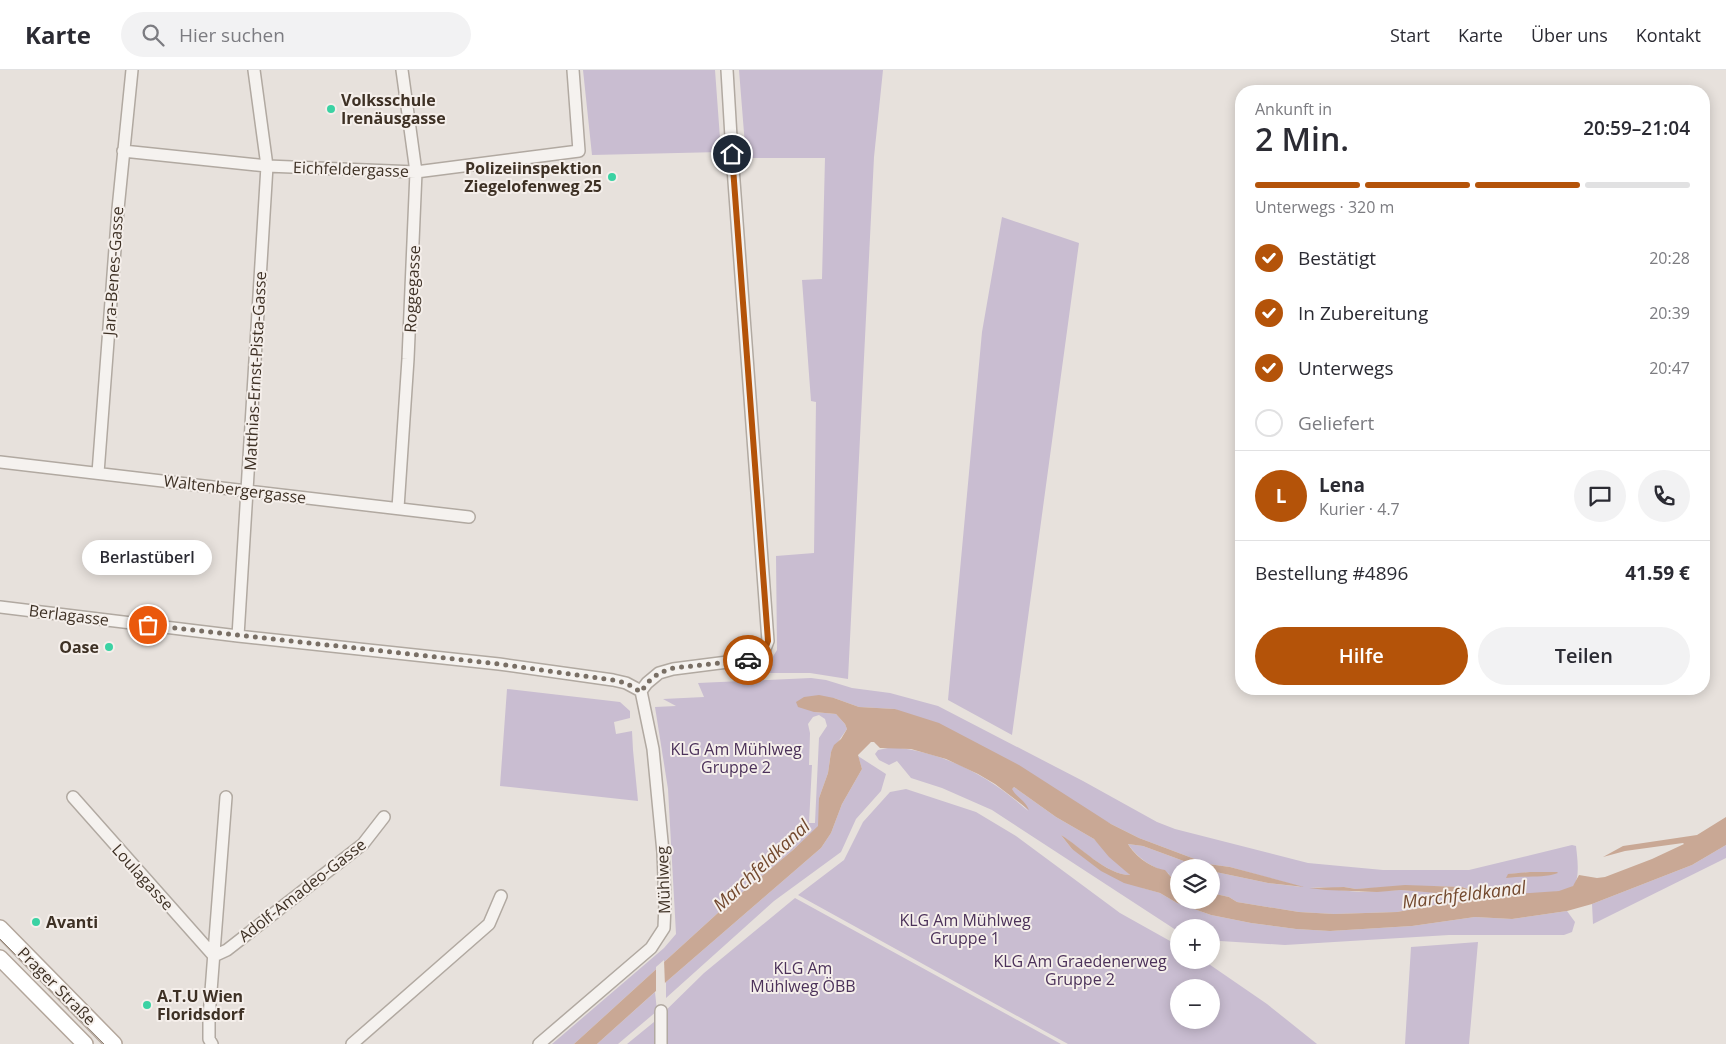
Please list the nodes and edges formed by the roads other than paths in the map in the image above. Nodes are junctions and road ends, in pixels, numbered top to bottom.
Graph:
1 (132, 70) edge
2 (254, 70) edge
3 (402, 70) edge
4 (573, 70) edge
5 (727, 70) edge
6 (123, 151) junction
7 (267, 166) junction
8 (416, 172) junction
9 (0, 462) edge
10 (98, 472) junction
11 (248, 492) junction
12 (398, 508) junction
13 (470, 517) dead end
14 (0, 607) edge
15 (238, 636) junction
16 (641, 692) junction
17 (73, 797) dead end
18 (226, 797) dead end
19 (384, 817) dead end
20 (501, 896) dead end
21 (0, 928) edge
22 (214, 956) junction
23 (0, 958) edge
24 (661, 1011) dead end
25 (85, 1044) edge
26 (114, 1044) edge
27 (212, 1044) edge
28 (352, 1044) edge
29 (539, 1044) edge
30 (661, 1044) edge

1 - 6 street, Jara-Benes-Gasse
2 - 7 street, Matthias-Ernst-Pista-Gasse
3 - 8 street, Roggegasse
4 - 8 street, Eichfeldergasse
5 - 16 street
6 - 7 street, Eichfeldergasse
6 - 10 street, Jara-Benes-Gasse
7 - 8 street, Eichfeldergasse
7 - 11 street, Matthias-Ernst-Pista-Gasse
8 - 12 street, Roggegasse
9 - 10 street, Waltenbergergasse
10 - 11 street, Waltenbergergasse
11 - 12 street, Waltenbergergasse
11 - 15 street, Matthias-Ernst-Pista-Gasse
12 - 13 street, Waltenbergergasse
14 - 15 street, Berlagasse
15 - 16 street, Berlagasse
16 - 29 street, Mühlweg
17 - 22 street, Loulagasse
18 - 22 street
19 - 22 street, Adolf-Amadeo-Gasse
20 - 28 street
21 - 26 main road, Prager Straße
22 - 27 street
23 - 25 main road, Prager Straße
24 - 30 street

